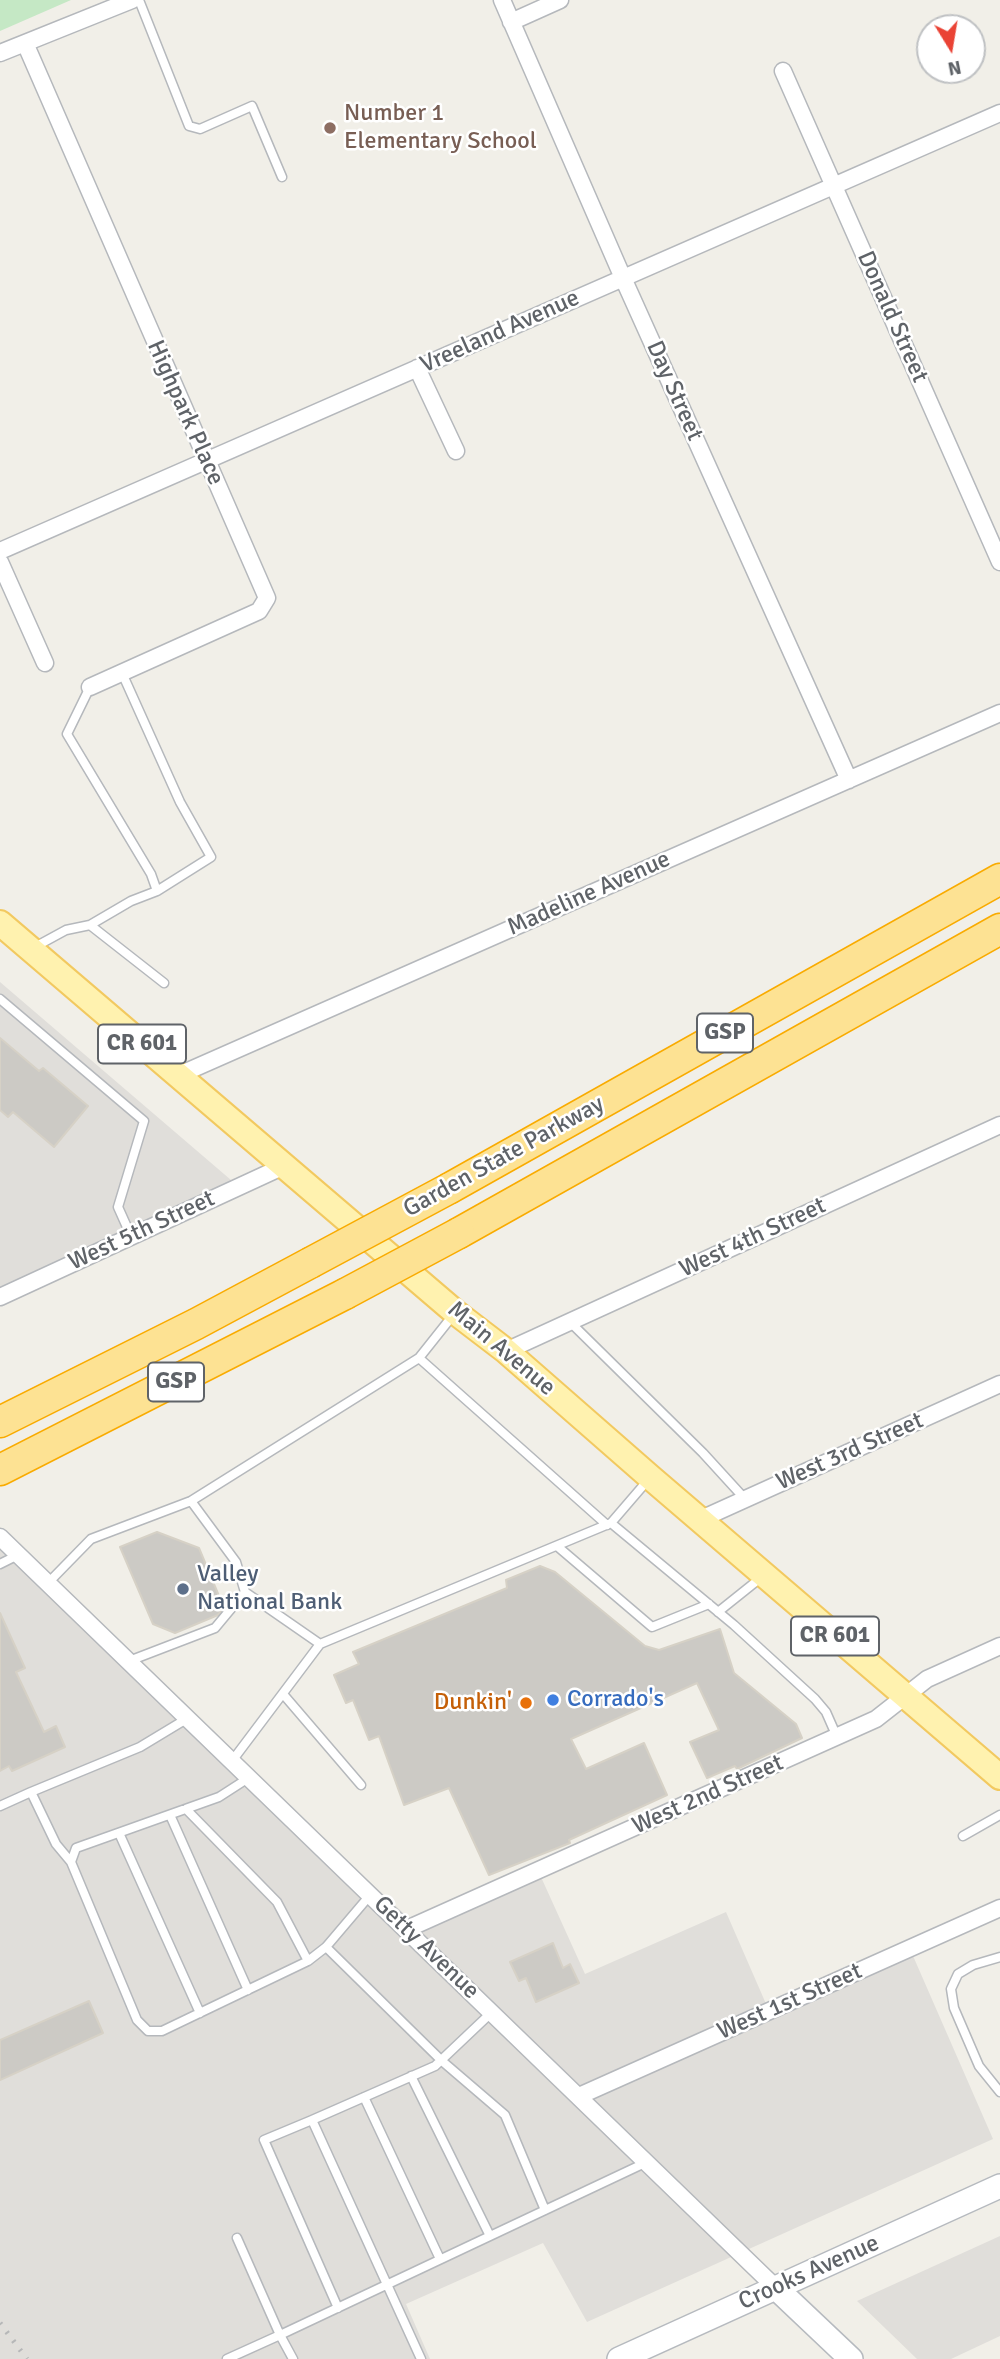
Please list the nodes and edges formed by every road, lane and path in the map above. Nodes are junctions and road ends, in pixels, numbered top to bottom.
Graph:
1 (132, 0) edge
2 (139, 0) edge
3 (502, 0) edge
4 (560, 0) edge
5 (512, 22) junction
6 (25, 43) junction
7 (0, 53) edge
8 (783, 71) dead end
9 (1000, 113) edge
10 (282, 177) dead end
11 (834, 186) junction
12 (623, 278) junction
13 (417, 368) junction
14 (456, 451) dead end
15 (205, 461) junction
16 (0, 551) edge
17 (0, 562) edge
18 (1000, 562) edge
19 (45, 663) dead end
20 (122, 673) junction
21 (90, 687) joint
22 (1000, 713) edge
23 (849, 780) junction
24 (1000, 878) edge
25 (157, 891) junction
26 (0, 923) edge
27 (90, 925) junction
28 (1000, 929) edge
29 (31, 949) junction
30 (164, 982) dead end
31 (0, 999) edge
32 (178, 1075) junction
33 (1000, 1125) edge
34 (284, 1166) junction
35 (131, 1236) junction
36 (0, 1297) edge
37 (456, 1312) junction
38 (570, 1322) junction
39 (506, 1351) junction
40 (419, 1358) junction
41 (1000, 1384) edge
42 (0, 1422) edge
43 (3, 1469) edge
44 (650, 1478) junction
45 (745, 1499) junction
46 (191, 1501) junction
47 (699, 1520) junction
48 (609, 1524) junction
49 (0, 1537) edge
50 (557, 1546) junction
51 (18, 1555) junction
52 (0, 1564) edge
53 (764, 1575) junction
54 (48, 1583) junction
55 (245, 1592) junction
56 (709, 1604) junction
57 (718, 1612) junction
58 (320, 1644) junction
59 (1000, 1646) edge
60 (129, 1661) junction
61 (283, 1693) junction
62 (905, 1696) junction
63 (188, 1718) junction
64 (837, 1737) junction
65 (232, 1760) junction
66 (250, 1777) junction
67 (1000, 1777) edge
68 (361, 1785) dead end
69 (31, 1791) junction
70 (0, 1806) edge
71 (186, 1809) junction
72 (170, 1815) junction
73 (1000, 1815) edge
74 (119, 1833) junction
75 (963, 1836) dead end
76 (71, 1862) junction
77 (370, 1894) junction
78 (1000, 1908) edge
79 (407, 1930) junction
80 (326, 1947) junction
81 (1000, 1957) edge
82 (308, 1961) junction
83 (248, 1990) junction
84 (492, 2012) junction
85 (200, 2013) junction
86 (442, 2060) junction
87 (411, 2076) junction
88 (1000, 2092) edge
89 (364, 2096) junction
90 (579, 2096) junction
91 (312, 2120) junction
92 (647, 2162) junction
93 (1000, 2186) edge
94 (545, 2210) junction
95 (490, 2236) junction
96 (237, 2238) dead end
97 (440, 2259) junction
98 (387, 2284) junction
99 (776, 2288) junction
100 (338, 2308) junction
101 (281, 2335) junction
102 (227, 2359) edge
103 (293, 2359) edge
104 (421, 2359) edge
105 (619, 2359) edge
106 (851, 2359) edge

1 - 6 street
2 - 10 lane
3 - 5 street, Day Street
4 - 5 street
5 - 12 street, Day Street
6 - 7 street
6 - 15 street, Highpark Place
8 - 11 street, Donald Street
9 - 11 street, Vreeland Avenue
11 - 12 street, Vreeland Avenue
11 - 18 street, Donald Street
12 - 13 street, Vreeland Avenue
12 - 23 street, Day Street
13 - 14 street
13 - 15 street, Vreeland Avenue
15 - 16 street, Vreeland Avenue
15 - 20 street, Highpark Place
17 - 19 street
20 - 21 street, Highpark Place
20 - 25 lane
21 - 25 lane
22 - 23 street, Madeline Avenue
23 - 32 street, Madeline Avenue
24 - 42 highway, Garden State Parkway / GSP, bridge
25 - 27 lane
26 - 29 main road, Main Avenue / CR 601
27 - 29 lane
27 - 30 lane
28 - 43 highway, Garden State Parkway / GSP, bridge
29 - 32 main road, Main Avenue / CR 601
31 - 35 lane
32 - 34 main road, Main Avenue / CR 601
33 - 38 street, West 4th Street
34 - 35 street, West 5th Street
34 - 37 main road, Main Avenue / CR 601
35 - 36 street, West 5th Street
37 - 39 main road, Main Avenue / CR 601
37 - 40 lane
38 - 39 street, West 4th Street
38 - 45 lane
39 - 44 main road, Main Avenue / CR 601
40 - 46 lane
40 - 48 lane
41 - 45 street, West 3rd Street
44 - 47 main road, Main Avenue / CR 601
44 - 48 lane
45 - 47 street, West 3rd Street
46 - 54 lane
46 - 55 lane
47 - 53 main road, Main Avenue / CR 601
48 - 50 lane
48 - 56 lane
49 - 51 street, Getty Avenue
50 - 56 lane
50 - 58 lane
51 - 52 lane
51 - 54 street, Getty Avenue
53 - 57 lane
53 - 62 main road, Main Avenue / CR 601
54 - 60 street, Getty Avenue
55 - 58 lane
55 - 60 lane
56 - 57 lane
57 - 64 lane
58 - 61 lane
59 - 62 street, West 2nd Street
60 - 63 street, Getty Avenue
61 - 65 lane
61 - 68 lane
62 - 64 street, West 2nd Street
62 - 67 main road, Main Avenue / CR 601
63 - 65 street, Getty Avenue
63 - 69 lane
64 - 79 street, West 2nd Street
65 - 66 street, Getty Avenue
66 - 71 lane
66 - 77 street, Getty Avenue
69 - 70 lane
69 - 76 lane
71 - 72 lane
71 - 82 lane
72 - 74 lane
72 - 83 lane
73 - 75 lane
74 - 76 lane
74 - 85 lane
76 - 85 lane
77 - 79 street, Getty Avenue
77 - 80 lane
78 - 90 street, West 1st Street
79 - 84 street, Getty Avenue
80 - 82 lane
80 - 86 lane
81 - 88 lane
82 - 83 lane
83 - 85 lane
84 - 86 lane
84 - 90 street, Getty Avenue
86 - 87 lane
86 - 94 lane
87 - 89 lane
87 - 95 lane
89 - 91 lane
89 - 97 lane
90 - 92 street, Getty Avenue
91 - 98 lane
91 - 100 lane
92 - 94 lane
92 - 99 street, Getty Avenue
93 - 99 street, Crooks Avenue
94 - 95 lane
95 - 97 lane
96 - 101 lane
97 - 98 lane
98 - 100 lane
98 - 104 lane
99 - 105 street, Crooks Avenue
99 - 106 street, Getty Avenue
100 - 101 lane
101 - 102 lane
101 - 103 lane

